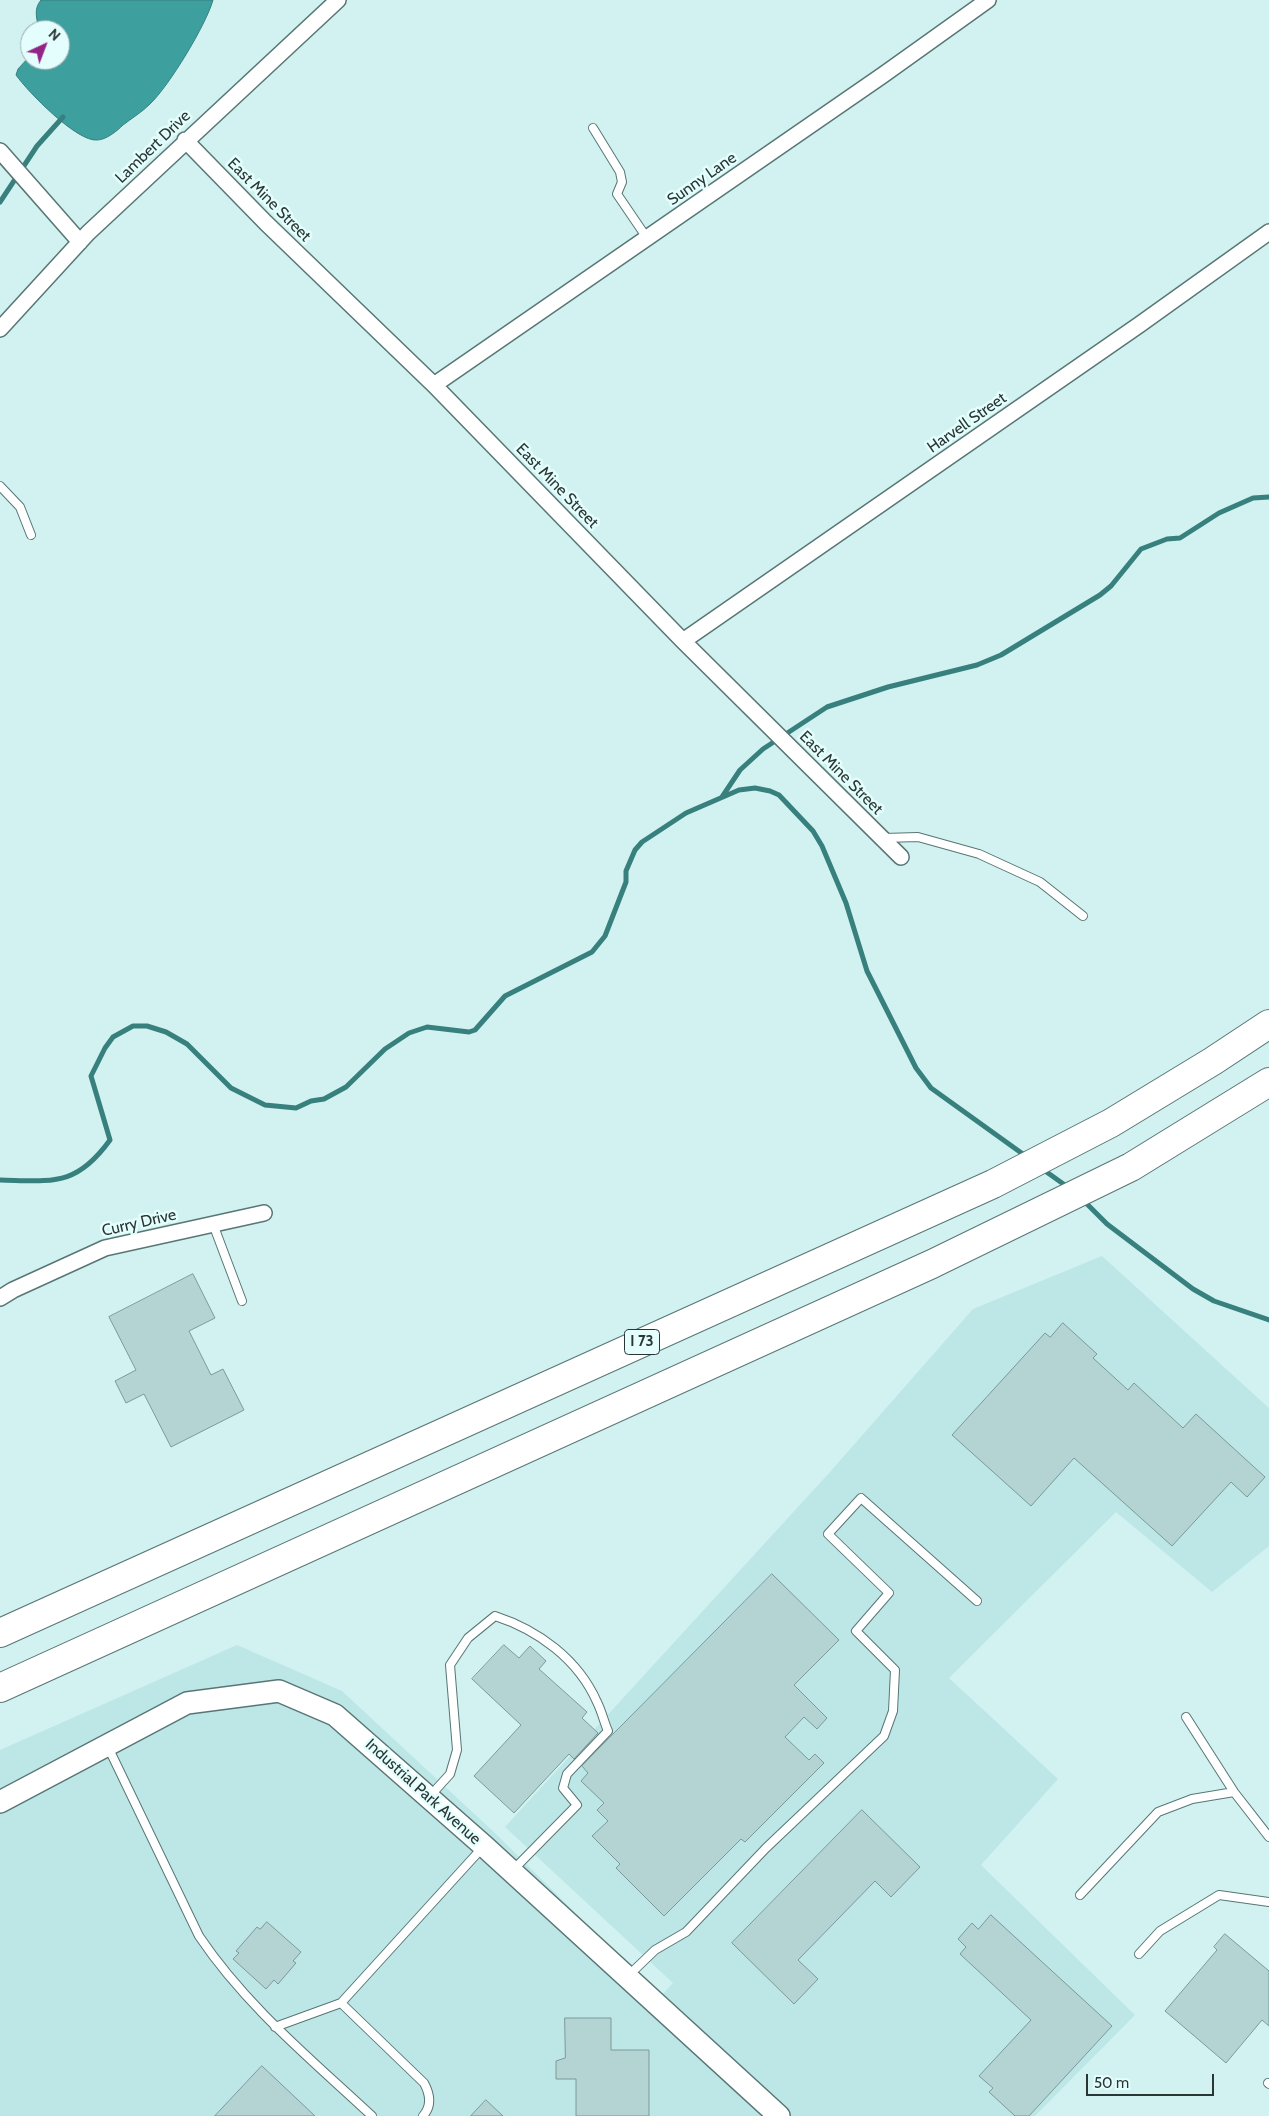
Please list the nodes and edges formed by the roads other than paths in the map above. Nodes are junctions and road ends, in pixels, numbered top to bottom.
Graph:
1 (338, 0) edge
2 (988, 0) edge
3 (593, 128) dead end
4 (185, 140) junction
5 (0, 151) edge
6 (1269, 232) edge
7 (647, 238) junction
8 (80, 242) junction
9 (0, 329) edge
10 (434, 385) junction
11 (0, 486) edge
12 (31, 535) dead end
13 (683, 641) junction
14 (882, 838) junction
15 (901, 857) dead end
16 (1082, 916) dead end
17 (1269, 1024) edge
18 (1269, 1082) edge
19 (264, 1213) dead end
20 (213, 1224) junction
21 (0, 1298) edge
22 (242, 1301) dead end
23 (977, 1601) dead end
24 (0, 1633) edge
25 (37, 1671) junction
26 (0, 1688) edge
27 (0, 1698) edge
28 (1186, 1717) dead end
29 (108, 1745) junction
30 (1234, 1792) junction
31 (428, 1797) junction
32 (0, 1802) edge
33 (1269, 1837) edge
34 (484, 1846) junction
35 (511, 1871) junction
36 (1080, 1894) dead end
37 (1269, 1902) edge
38 (1139, 1954) dead end
39 (627, 1977) junction
40 (341, 2003) junction
41 (275, 2027) junction
42 (372, 2116) edge
43 (423, 2116) edge
44 (779, 2116) edge

1 - 4 street, Lambert Drive
2 - 7 street, Sunny Lane
3 - 7 lane
4 - 8 street, Lambert Drive
4 - 10 street, East Mine Street
5 - 8 street
6 - 13 street, Harvell Street
7 - 10 street, Sunny Lane
8 - 9 street, Lambert Drive
10 - 13 street, East Mine Street
11 - 12 lane
13 - 14 street, East Mine Street
14 - 15 street, East Mine Street
14 - 16 lane
17 - 24 highway, I 73
18 - 25 highway
19 - 20 street, Curry Drive
20 - 21 street, Curry Drive
20 - 22 lane
23 - 39 lane
25 - 26 highway
25 - 27 highway
28 - 30 lane
29 - 31 street, Industrial Park Avenue
29 - 32 street, Industrial Park Avenue
29 - 41 lane
30 - 33 lane
30 - 36 lane
31 - 34 street, Industrial Park Avenue
31 - 35 lane
34 - 35 street, Industrial Park Avenue
34 - 40 lane
35 - 39 street, Industrial Park Avenue
37 - 38 lane
39 - 44 street, Industrial Park Avenue
40 - 41 lane
40 - 43 lane
41 - 42 lane

